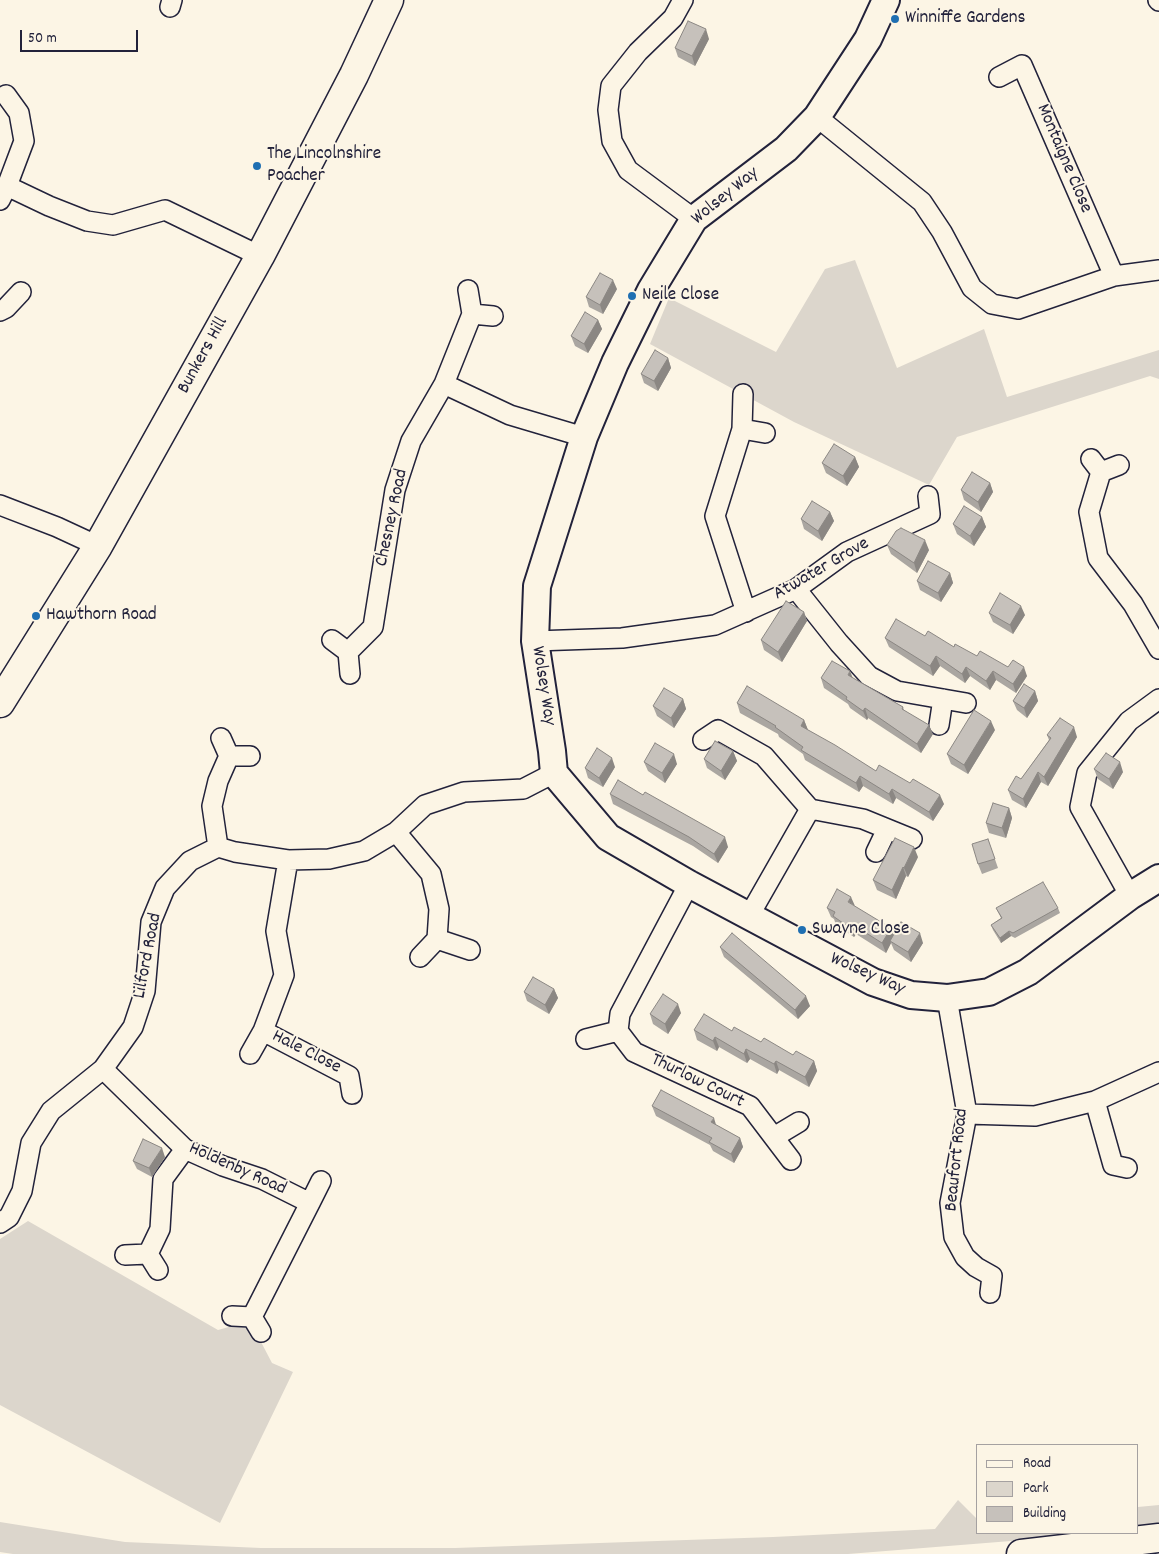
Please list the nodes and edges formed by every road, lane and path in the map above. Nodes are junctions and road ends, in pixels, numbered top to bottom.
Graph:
1 (389, 0) edge
2 (683, 0) edge
3 (886, 0) edge
4 (999, 77) dead end
5 (6, 95) dead end
6 (817, 117) junction
7 (4, 193) edge
8 (694, 219) junction
9 (260, 256) junction
10 (1159, 270) edge
11 (1114, 276) junction
12 (468, 290) dead end
13 (21, 292) dead end
14 (0, 311) edge
15 (472, 314) junction
16 (493, 316) dead end
17 (444, 384) junction
18 (743, 394) dead end
19 (742, 429) junction
20 (765, 433) dead end
21 (584, 437) junction
22 (1119, 465) dead end
23 (0, 505) edge
24 (934, 512) dead end
25 (98, 546) junction
26 (796, 589) junction
27 (746, 612) junction
28 (332, 640) dead end
29 (534, 641) junction
30 (1159, 649) edge
31 (348, 652) junction
32 (350, 674) dead end
33 (943, 699) junction
34 (1159, 699) edge
35 (0, 703) edge
36 (966, 703) dead end
37 (938, 725) dead end
38 (713, 728) dead end
39 (221, 738) dead end
40 (229, 756) junction
41 (250, 756) dead end
42 (554, 774) junction
43 (810, 809) junction
44 (887, 829) junction
45 (396, 832) junction
46 (912, 839) dead end
47 (218, 847) junction
48 (876, 852) dead end
49 (288, 860) junction
50 (1159, 878) edge
51 (689, 884) junction
52 (1130, 896) junction
53 (749, 916) junction
54 (437, 939) junction
55 (470, 950) dead end
56 (420, 957) dead end
57 (947, 998) junction
58 (263, 1031) junction
59 (618, 1031) junction
60 (586, 1039) dead end
61 (250, 1054) dead end
62 (103, 1069) junction
63 (1159, 1072) edge
64 (352, 1094) dead end
65 (1095, 1101) junction
66 (966, 1114) junction
67 (799, 1122) dead end
68 (774, 1137) junction
69 (185, 1149) junction
70 (791, 1160) dead end
71 (1113, 1170) dead end
72 (321, 1181) dead end
73 (310, 1203) junction
74 (0, 1224) edge
75 (125, 1254) dead end
76 (148, 1254) junction
77 (158, 1270) dead end
78 (996, 1279) dead end
79 (232, 1316) dead end
80 (1159, 1538) edge
81 (1021, 1554) edge

1 - 9 main road, Bunkers Hill
2 - 8 street
3 - 6 street, Wolsey Way
4 - 11 street, Montaigne Close
5 - 7 street
6 - 8 street, Wolsey Way
6 - 11 street
7 - 9 street
8 - 21 street, Wolsey Way
9 - 25 main road, Bunkers Hill
10 - 11 street
12 - 15 street
13 - 14 street
15 - 16 street
15 - 17 street, Chesney Road
17 - 21 street
17 - 31 street, Chesney Road
18 - 19 street
19 - 20 street
19 - 27 street
21 - 29 street, Wolsey Way
22 - 30 street
23 - 25 street
24 - 26 street, Atwater Grove
25 - 35 main road, Bunkers Hill
26 - 27 street, Atwater Grove
26 - 33 street
27 - 29 street, Atwater Grove
28 - 31 street
29 - 42 street, Wolsey Way
31 - 32 street
33 - 36 street
33 - 37 street
34 - 52 street
38 - 43 street
39 - 40 street
40 - 41 street
40 - 47 street
42 - 45 street
42 - 51 street, Wolsey Way
43 - 44 street
43 - 53 street
44 - 46 street
44 - 48 street
45 - 49 street
45 - 54 street
47 - 49 street
47 - 62 street, Lilford Road
49 - 58 street, Hale Close
50 - 52 street, Wolsey Way
51 - 53 street, Wolsey Way
51 - 59 street
52 - 57 street, Wolsey Way
53 - 57 street, Wolsey Way
54 - 55 street
54 - 56 street
57 - 66 street, Beaufort Road
58 - 61 street, Hale Close
58 - 64 street, Hale Close
59 - 60 street
59 - 68 street, Thurlow Court
62 - 69 street, Holdenby Road
62 - 74 street, Lilford Road
63 - 65 street
65 - 66 street
65 - 71 street
66 - 78 street, Beaufort Road
67 - 68 street
68 - 70 street, Thurlow Court
69 - 73 street, Holdenby Road
69 - 76 street
72 - 73 street, Holdenby Road
73 - 79 street, Holdenby Road
75 - 76 street
76 - 77 street
80 - 81 main road

